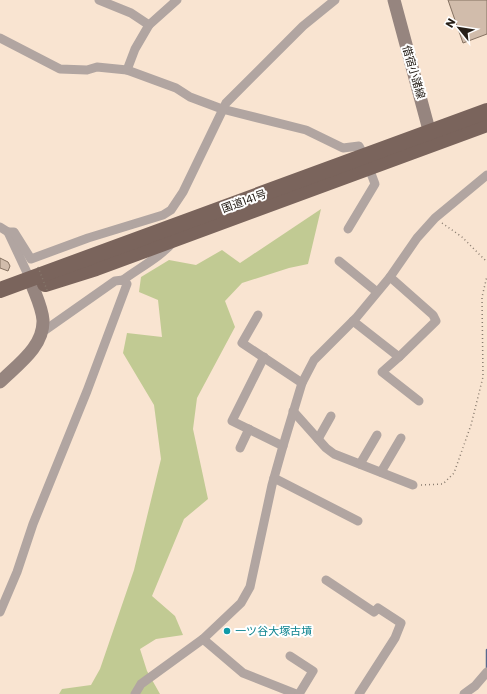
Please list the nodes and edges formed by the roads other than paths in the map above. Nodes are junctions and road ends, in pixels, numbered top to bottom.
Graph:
1 (99, 0) edge
2 (177, 0) edge
3 (335, 0) edge
4 (394, 0) edge
5 (149, 25) junction
6 (0, 38) edge
7 (127, 70) junction
8 (222, 109) junction
9 (487, 111) edge
10 (487, 124) edge
11 (431, 138) junction
12 (367, 162) junction
13 (487, 174) edge
14 (348, 229) dead end
15 (4, 230) edge
16 (176, 238) junction
17 (339, 261) dead end
18 (390, 277) junction
19 (123, 280) junction
20 (37, 281) junction
21 (0, 290) edge
22 (377, 292) junction
23 (0, 301) edge
24 (258, 315) dead end
25 (353, 321) junction
26 (41, 333) junction
27 (264, 357) junction
28 (399, 357) junction
29 (0, 382) edge
30 (302, 383) junction
31 (419, 401) dead end
32 (293, 411) junction
33 (331, 416) dead end
34 (249, 429) junction
35 (377, 436) dead end
36 (401, 438) dead end
37 (318, 439) junction
38 (283, 446) junction
39 (240, 448) dead end
40 (360, 464) junction
41 (381, 472) junction
42 (274, 478) junction
43 (414, 485) road end
44 (358, 521) dead end
45 (326, 580) dead end
46 (0, 612) edge
47 (203, 639) junction
48 (290, 656) dead end
49 (487, 672) edge
50 (136, 694) edge
51 (297, 694) edge
52 (359, 694) edge
53 (464, 694) edge

1 - 5 street
2 - 5 street
3 - 8 street
4 - 11 main road, 借宿小諸線
5 - 7 street
6 - 7 street
7 - 8 street
8 - 12 street
8 - 15 street
9 - 11 highway, 国道141号
10 - 11 highway, 国道141号
11 - 12 highway, 国道141号
12 - 14 street
12 - 16 highway, 国道141号
12 - 20 highway, 国道141号
13 - 18 street
15 - 20 street
16 - 19 street
16 - 20 highway, 国道141号
17 - 22 street
18 - 22 street
18 - 28 street
19 - 26 street
19 - 46 street
20 - 21 highway, 国道141号
20 - 23 highway, 国道141号
20 - 26 main road
22 - 25 street
24 - 27 street
25 - 28 street
25 - 30 street
26 - 29 main road
27 - 30 street
27 - 34 street
28 - 31 street
30 - 32 street
32 - 37 street
32 - 38 street
33 - 37 street
34 - 38 street
34 - 39 street
35 - 40 street
36 - 41 street
37 - 40 street
38 - 42 street
40 - 41 street
41 - 43 street
42 - 44 street
42 - 47 street
45 - 52 street
47 - 50 street
47 - 51 street
48 - 51 street
49 - 53 street

